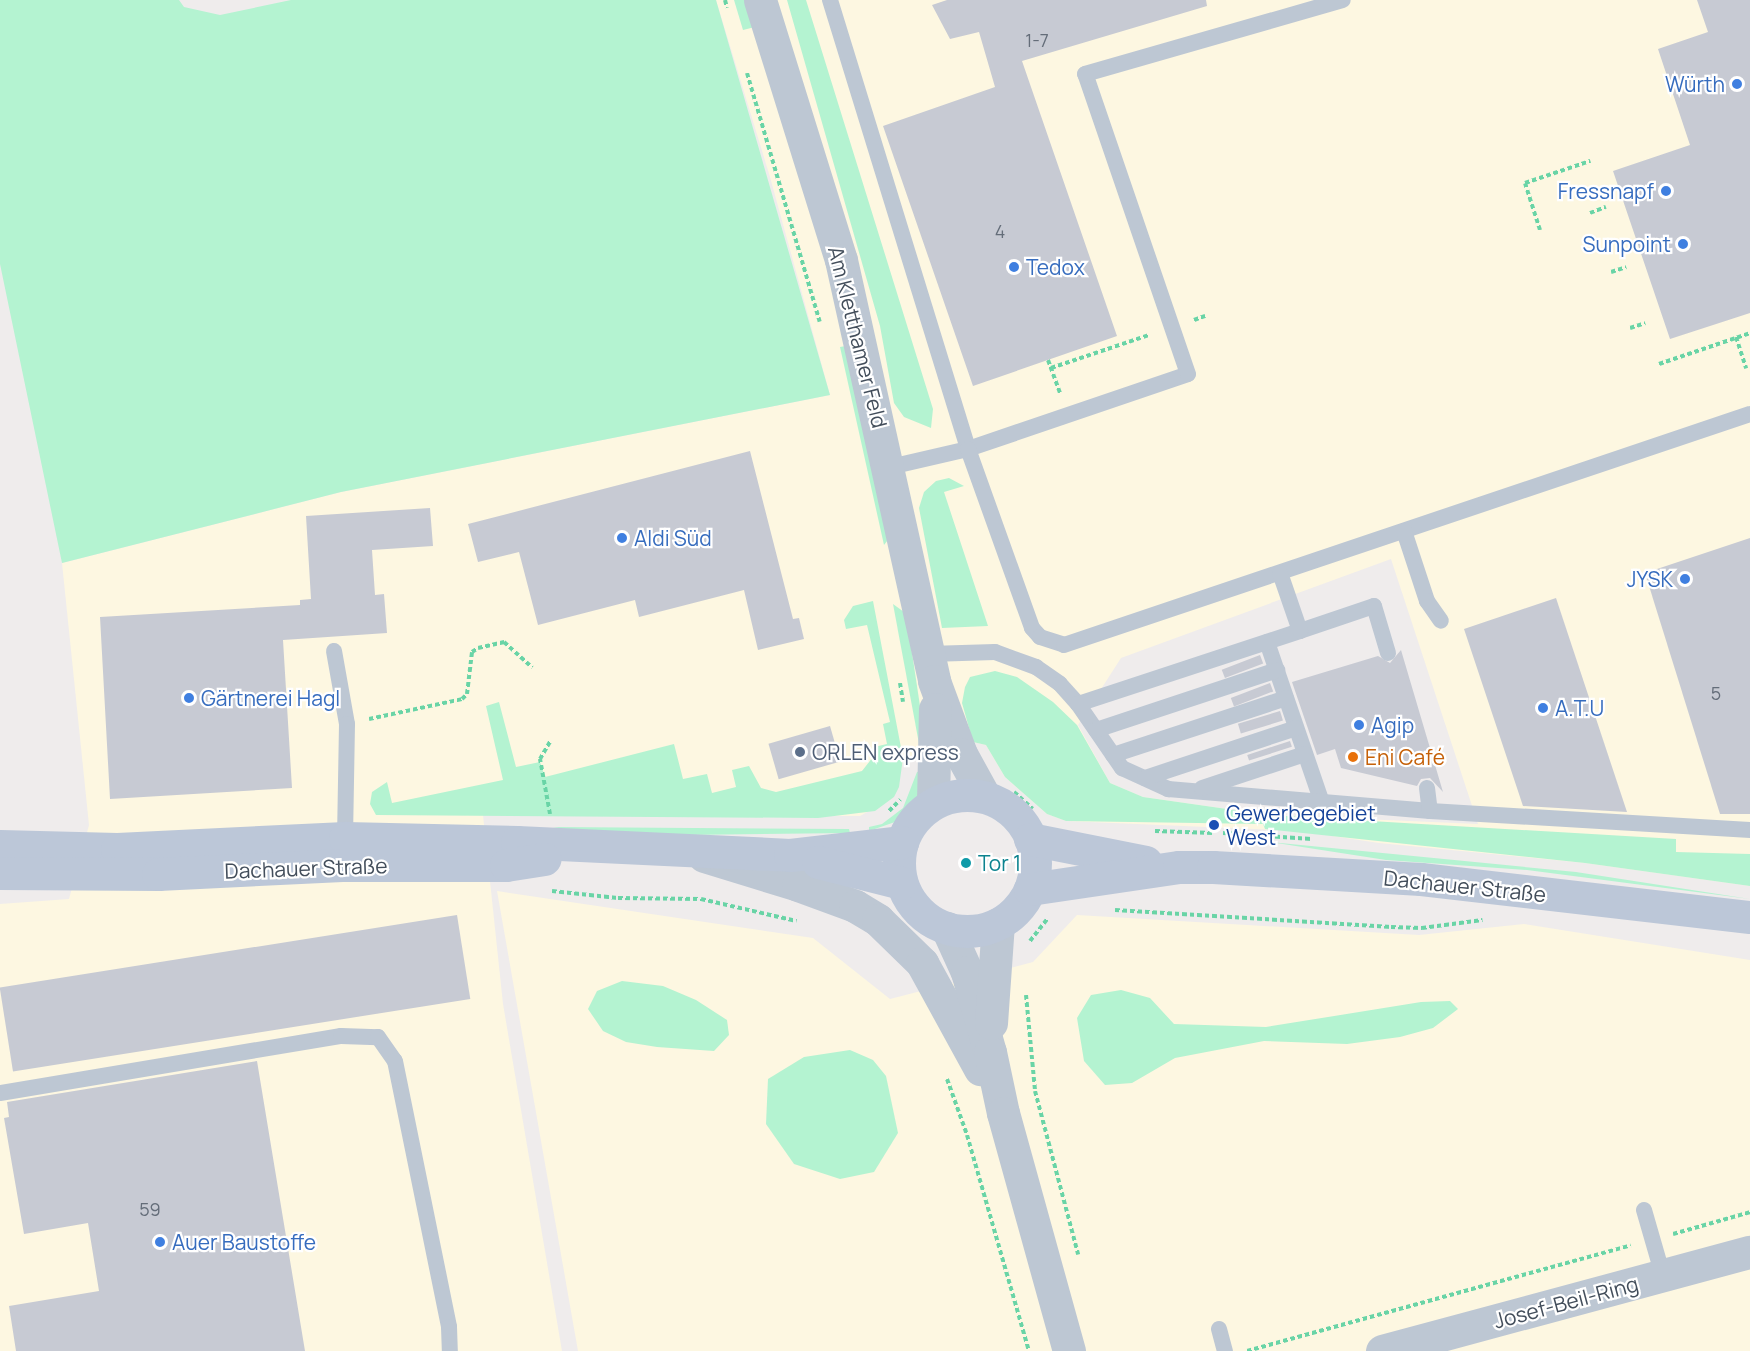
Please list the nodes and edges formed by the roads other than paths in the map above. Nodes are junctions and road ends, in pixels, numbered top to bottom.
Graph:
1 (760, 0) edge
2 (830, 0) edge
3 (1343, 0) edge
4 (1750, 414) edge
5 (968, 449) junction
6 (890, 467) junction
7 (1404, 531) junction
8 (1280, 573) junction
9 (1441, 621) dead end
10 (1300, 631) junction
11 (1051, 642) junction
12 (1267, 642) junction
13 (334, 651) dead end
14 (1388, 653) dead end
15 (932, 667) junction
16 (1036, 667) junction
17 (1276, 670) junction
18 (1286, 698) junction
19 (1078, 704) junction
20 (1296, 728) junction
21 (1096, 730) junction
22 (1305, 754) junction
23 (1113, 755) junction
24 (1145, 778) junction
25 (1427, 788) dead end
26 (1192, 791) junction
27 (983, 794) junction
28 (918, 799) junction
29 (1321, 800) junction
30 (1430, 811) junction
31 (1750, 830) edge
32 (1030, 838) junction
33 (902, 842) junction
34 (0, 846) edge
35 (688, 851) junction
36 (344, 852) junction
37 (790, 855) junction
38 (1179, 867) junction
39 (0, 873) edge
40 (902, 883) junction
41 (1030, 889) junction
42 (1750, 917) edge
43 (998, 924) junction
44 (947, 928) junction
45 (990, 1052) junction
46 (0, 1093) edge
47 (1003, 1113) junction
48 (1644, 1210) dead end
49 (1750, 1252) edge
50 (1663, 1276) junction
51 (1219, 1329) dead end
52 (1415, 1347) edge
53 (450, 1351) edge
54 (1069, 1351) edge
55 (1225, 1351) edge
56 (1382, 1351) edge

1 - 6 street, Am Kletthamer Feld
2 - 5 lane
3 - 5 lane
4 - 7 lane
5 - 6 lane
5 - 11 lane
6 - 15 street, Am Kletthamer Feld
7 - 8 lane
7 - 9 lane
8 - 10 lane
8 - 11 lane
10 - 12 lane
10 - 14 lane
11 - 16 lane
12 - 17 lane
12 - 19 lane
13 - 36 lane
15 - 16 lane
15 - 27 street, Am Kletthamer Feld
15 - 28 street, Am Kletthamer Feld
16 - 19 lane
17 - 18 lane
17 - 21 lane
18 - 20 lane
18 - 23 lane
19 - 21 lane
20 - 22 lane
20 - 24 lane
21 - 23 lane
22 - 26 lane
22 - 29 lane
23 - 24 lane
24 - 26 lane
25 - 30 lane
26 - 29 lane
27 - 28 street
27 - 32 street
28 - 33 street
29 - 30 lane
30 - 31 lane
32 - 38 street, Dachauer Straße
32 - 41 street
33 - 37 street, Dachauer Straße
33 - 40 street
34 - 36 street, Dachauer Straße
35 - 36 street, Dachauer Straße
35 - 37 street, Dachauer Straße
35 - 47 street
36 - 39 street, Dachauer Straße
37 - 40 street, Dachauer Straße
38 - 41 street, Dachauer Straße
38 - 42 street, Dachauer Straße
40 - 44 street
41 - 43 street
43 - 44 street
43 - 45 street
44 - 45 street
45 - 47 street
46 - 53 lane
47 - 54 street
48 - 50 lane
49 - 50 street, Josef-Beil-Ring
50 - 52 street, Josef-Beil-Ring
51 - 55 lane
52 - 56 street, Josef-Beil-Ring

